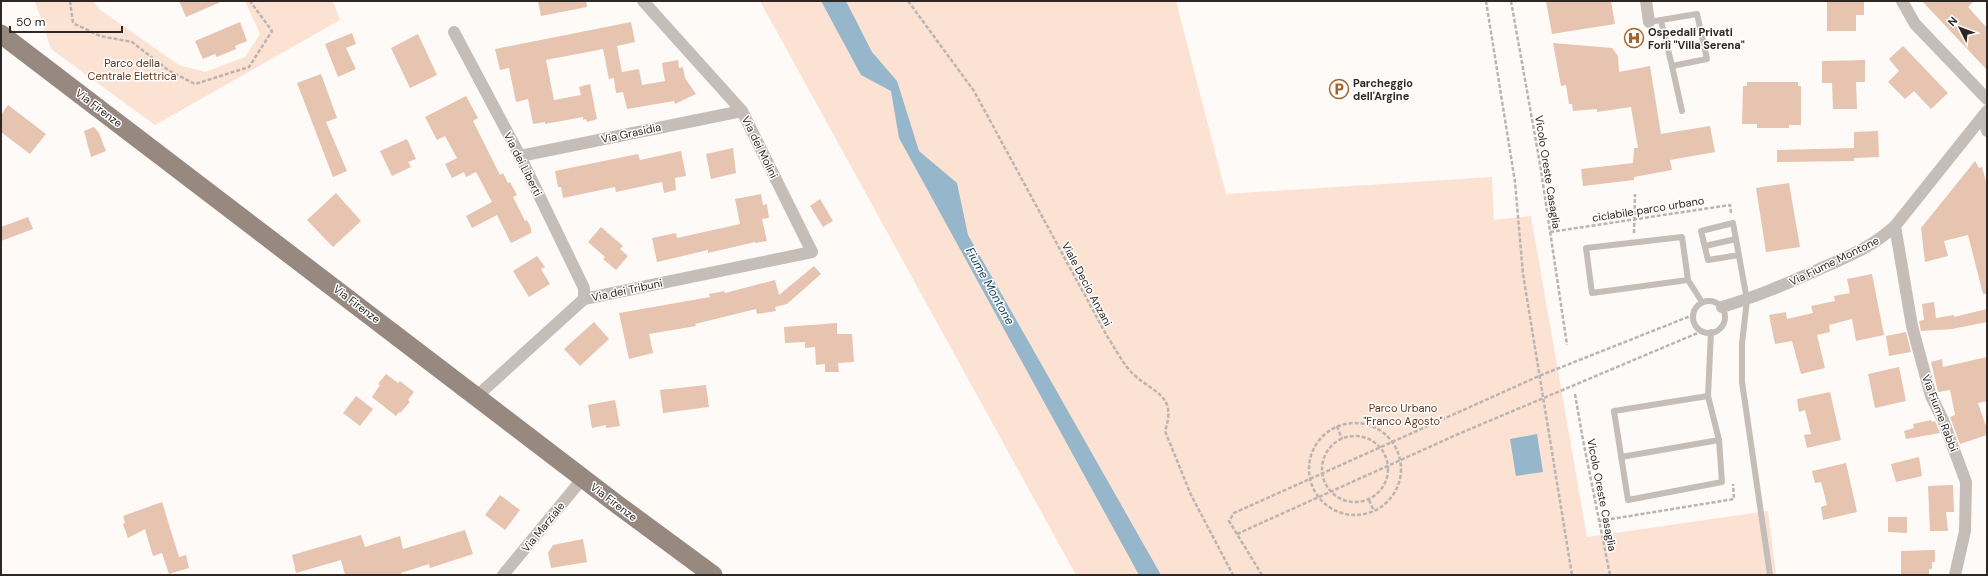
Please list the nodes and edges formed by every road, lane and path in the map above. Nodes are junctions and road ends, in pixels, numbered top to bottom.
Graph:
1 (70, 1) edge
2 (250, 1) edge
3 (643, 1) edge
4 (909, 1) edge
5 (1486, 1) edge
6 (1511, 1) edge
7 (1646, 1) edge
8 (1902, 1) edge
9 (1655, 21) junction
10 (454, 32) dead end
11 (1, 34) edge
12 (1672, 66) junction
13 (1987, 99) edge
14 (742, 111) junction
15 (1682, 112) dead end
16 (1985, 115) edge
17 (1987, 131) edge
18 (520, 156) junction
19 (1635, 194) dead end
20 (1633, 220) junction
21 (1733, 223) junction
22 (1895, 226) junction
23 (1550, 232) junction
24 (1736, 239) junction
25 (1705, 246) junction
26 (812, 252) joint
27 (1739, 255) junction
28 (1688, 280) junction
29 (584, 299) junction
30 (1747, 300) junction
31 (1702, 302) junction
32 (1722, 307) junction
33 (1693, 315) junction
34 (1703, 331) junction
35 (1711, 332) junction
36 (1567, 345) dead end
37 (1539, 376) junction
38 (1575, 394) dead end
39 (477, 396) junction
40 (1708, 396) junction
41 (1543, 398) junction
42 (1337, 426) junction
43 (1342, 439) junction
44 (1719, 440) junction
45 (1393, 442) junction
46 (1380, 447) junction
47 (1621, 457) junction
48 (1400, 461) junction
49 (1388, 466) junction
50 (1322, 474) junction
51 (583, 478) junction
52 (1310, 479) junction
53 (1331, 492) junction
54 (1319, 497) junction
55 (1370, 500) junction
56 (1374, 511) junction
57 (1237, 534) junction
58 (503, 575) edge
59 (713, 575) edge
60 (1233, 575) edge
61 (1262, 575) edge
62 (1572, 575) edge
63 (1610, 575) edge
64 (1770, 575) edge
65 (1955, 575) edge

1 - 2 path
3 - 14 street, Via dei Molini
4 - 60 path, Viale Decio Anzani
5 - 37 path
6 - 23 path, Vicolo Oreste Casaglia
7 - 9 street
8 - 13 street
9 - 12 lane
9 - 12 lane
10 - 18 street, Via dei Liberti
11 - 39 main road, Via Firenze
12 - 15 lane
14 - 18 street, Via Grasidia
14 - 26 street, Via dei Molini
16 - 17 street
16 - 22 street, Via Fiume Montone
18 - 29 street, Via dei Liberti
19 - 20 path
20 - 21 path, ciclabile parco urbano
20 - 23 path, ciclabile parco urbano
21 - 24 lane
21 - 25 lane
22 - 30 street, Via Fiume Montone
22 - 65 street, Via Fiume Rabbi
23 - 36 path, Vicolo Oreste Casaglia
24 - 25 lane
24 - 27 lane
25 - 27 lane
26 - 29 street, Via dei Tribuni
27 - 30 lane
28 - 28 lane
28 - 31 lane
29 - 39 street, Via dei Tribuni
30 - 32 street, Via Fiume Montone
30 - 64 lane
31 - 32 lane
31 - 33 lane
32 - 35 lane
33 - 34 lane
33 - 37 path
34 - 35 lane
34 - 41 path
35 - 40 lane
37 - 41 path
37 - 45 path
38 - 63 path, Vicolo Oreste Casaglia
39 - 51 main road, Via Firenze
40 - 44 lane
40 - 47 lane
41 - 48 path
41 - 62 path
42 - 43 path
42 - 45 path
42 - 52 path
43 - 46 path
43 - 50 path
44 - 47 lane
44 - 47 lane
45 - 46 path
45 - 48 path
46 - 49 path
46 - 50 path
48 - 49 path
48 - 56 path
49 - 53 path
49 - 55 path
50 - 52 path
50 - 53 path
51 - 58 street, Via Marziale
51 - 59 main road, Via Firenze
52 - 54 path
52 - 57 path
53 - 54 path
53 - 55 path
54 - 56 path
54 - 57 path
55 - 56 path
57 - 61 path

